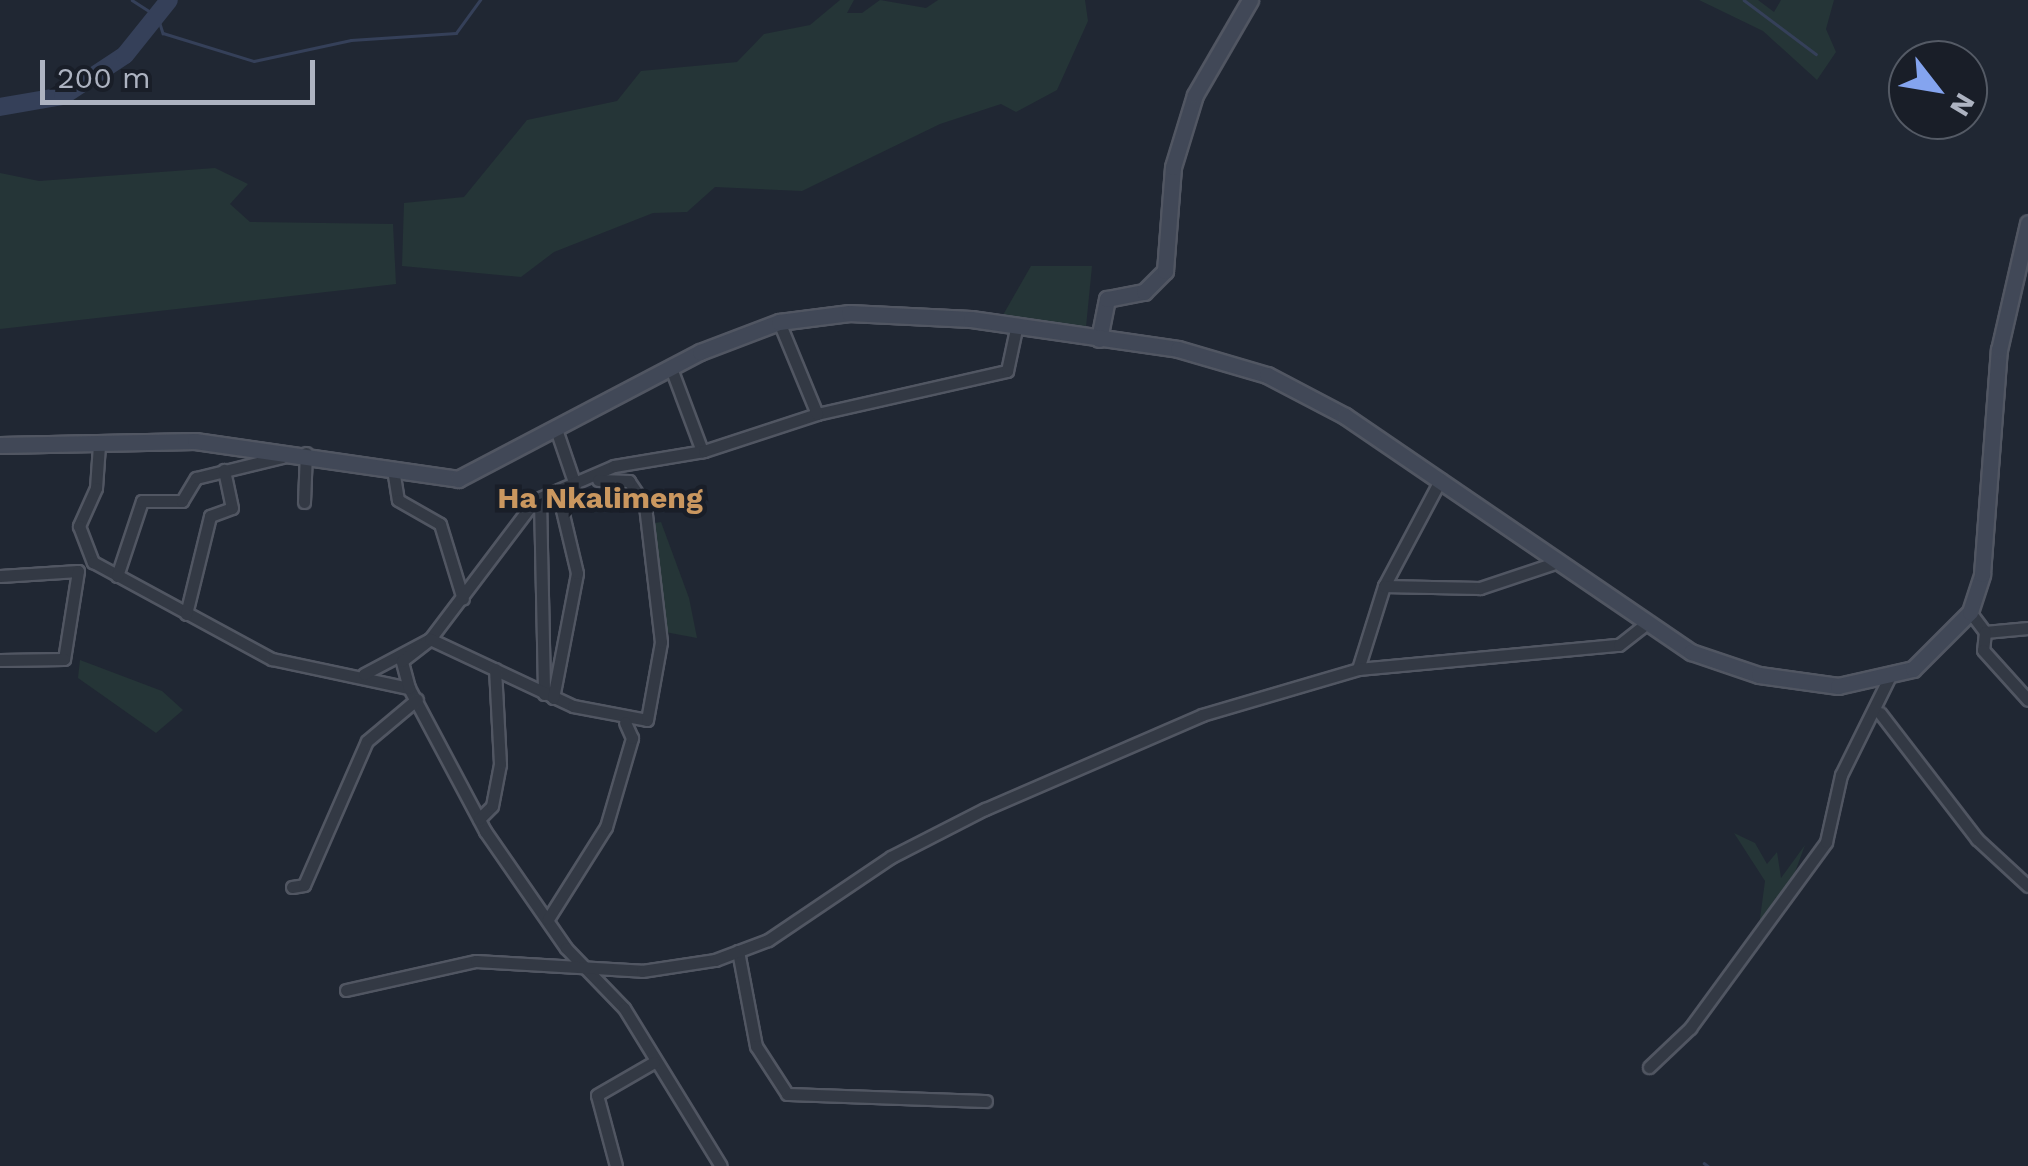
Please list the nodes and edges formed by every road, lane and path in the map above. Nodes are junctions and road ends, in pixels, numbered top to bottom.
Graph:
1 (1250, 0) edge
2 (2028, 222) edge
3 (779, 322) junction
4 (1016, 328) junction
5 (1099, 339) junction
6 (671, 368) junction
7 (817, 414) junction
8 (557, 432) junction
9 (99, 444) junction
10 (0, 445) edge
11 (702, 451) junction
12 (307, 453) junction
13 (393, 469) junction
14 (224, 470) junction
15 (1441, 479) junction
16 (577, 484) junction
17 (558, 493) junction
18 (540, 499) junction
19 (304, 502) dead end
20 (1555, 563) junction
21 (0, 576) edge
22 (117, 576) junction
23 (1384, 586) junction
24 (463, 598) junction
25 (1970, 612) junction
26 (186, 614) junction
27 (1645, 626) junction
28 (2028, 628) edge
29 (1985, 632) junction
30 (430, 640) junction
31 (0, 660) edge
32 (1358, 668) junction
33 (494, 669) junction
34 (364, 674) junction
35 (1889, 678) junction
36 (413, 693) junction
37 (549, 696) junction
38 (2028, 700) edge
39 (1880, 713) junction
40 (625, 722) junction
41 (478, 819) junction
42 (2028, 886) edge
43 (292, 887) dead end
44 (548, 919) junction
45 (738, 951) junction
46 (579, 963) junction
47 (346, 990) dead end
48 (654, 1062) junction
49 (1648, 1067) dead end
50 (986, 1101) dead end
51 (616, 1166) edge
52 (721, 1166) edge

1 - 5 main road
2 - 25 main road
3 - 4 main road
3 - 6 main road
3 - 7 street
4 - 5 main road
4 - 7 street
5 - 15 main road
6 - 8 main road
6 - 11 street
7 - 11 street
8 - 13 main road
8 - 16 street
9 - 10 main road
9 - 12 main road
9 - 22 street
11 - 16 street
12 - 13 main road
12 - 14 street
12 - 19 street
13 - 24 street
14 - 22 street
14 - 26 street
15 - 20 main road
15 - 23 street
16 - 17 street
16 - 40 street
17 - 18 street
17 - 37 street
18 - 24 street
18 - 37 street
20 - 23 street
20 - 27 main road
21 - 31 street
22 - 26 street
23 - 32 street
24 - 30 street
25 - 29 street
25 - 35 main road
26 - 34 street
27 - 32 street
27 - 35 main road
28 - 29 street
29 - 38 street
30 - 33 street
30 - 34 street
30 - 36 street
32 - 45 street
33 - 37 street
33 - 41 street
34 - 36 street
35 - 39 street
36 - 41 street
36 - 43 street
37 - 40 street
39 - 42 street
39 - 49 street
40 - 44 street
41 - 44 street
44 - 46 street
45 - 46 street
45 - 50 street
46 - 47 street
46 - 48 street
48 - 51 street
48 - 52 street

